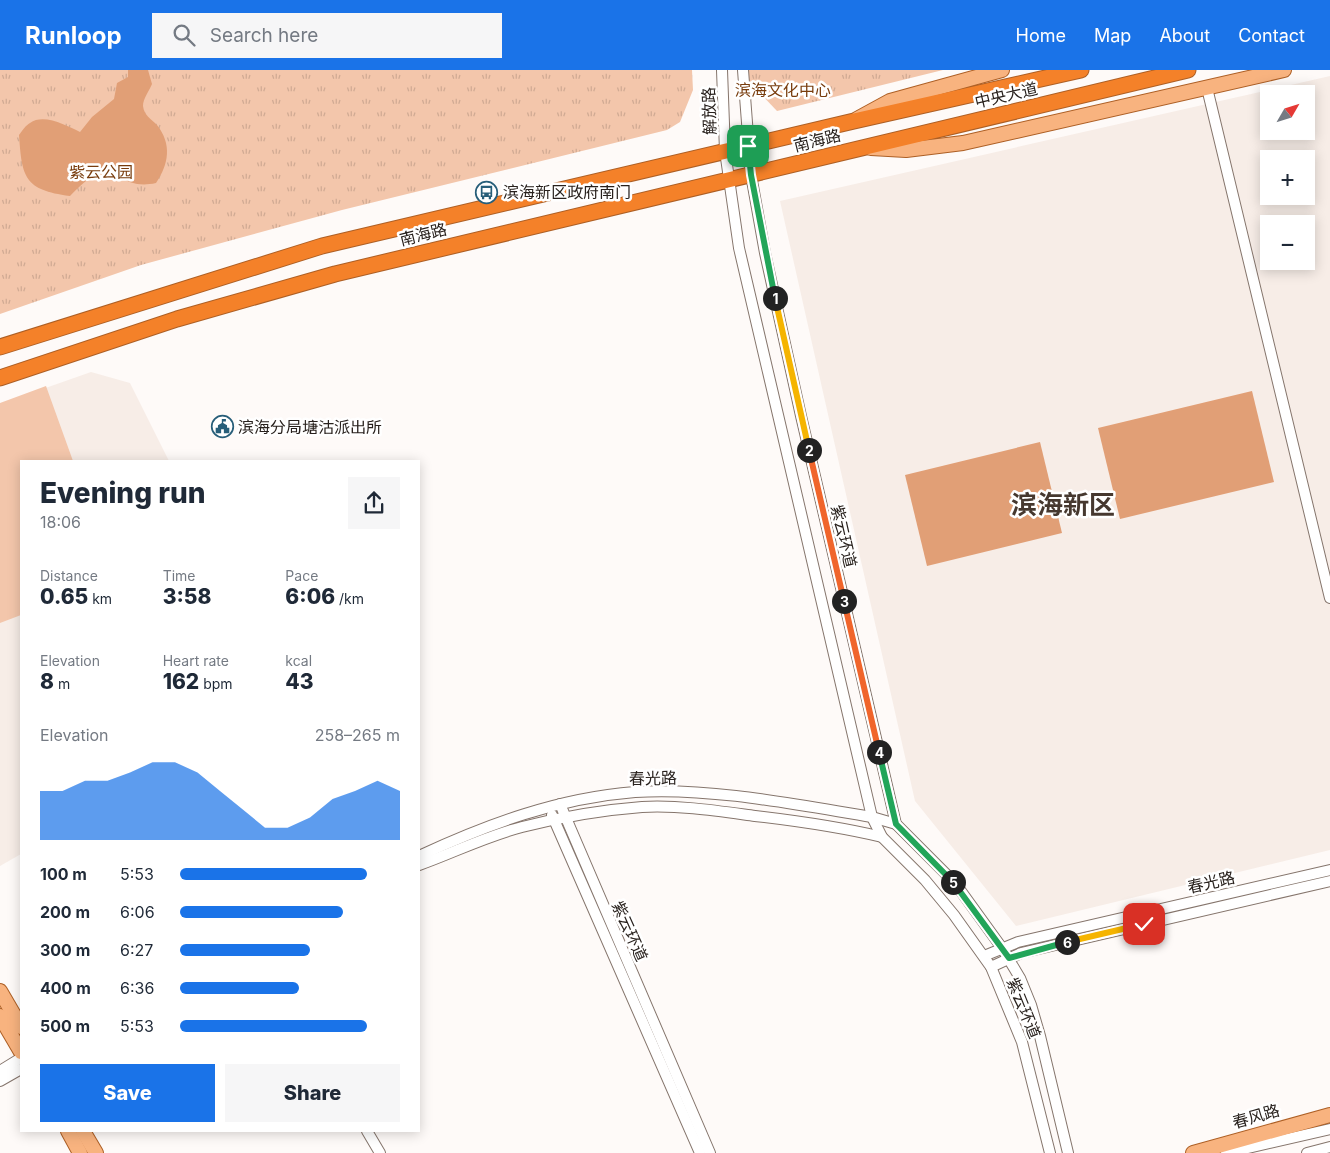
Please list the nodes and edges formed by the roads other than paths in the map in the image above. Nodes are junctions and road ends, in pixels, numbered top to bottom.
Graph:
1 (722, 70) edge
2 (743, 70) edge
3 (1002, 70) edge
4 (1081, 70) edge
5 (1188, 70) edge
6 (1284, 70) edge
7 (1206, 88) junction
8 (854, 121) junction
9 (748, 146) junction
10 (861, 147) junction
11 (725, 151) junction
12 (751, 175) junction
13 (728, 180) junction
14 (0, 347) edge
15 (0, 378) edge
16 (1330, 598) edge
17 (560, 804) junction
18 (549, 807) junction
19 (872, 817) junction
20 (559, 819) junction
21 (896, 824) junction
22 (882, 837) junction
23 (420, 856) edge
24 (420, 865) edge
25 (1330, 870) edge
26 (1330, 881) edge
27 (1002, 948) junction
28 (984, 956) junction
29 (1009, 958) junction
30 (991, 967) junction
31 (0, 991) edge
32 (0, 1016) edge
33 (20, 1025) edge
34 (20, 1050) edge
35 (20, 1059) edge
36 (20, 1070) edge
37 (0, 1071) edge
38 (0, 1081) edge
39 (1330, 1115) edge
40 (1330, 1129) edge
41 (69, 1132) edge
42 (84, 1132) edge
43 (368, 1132) edge
44 (1330, 1147) edge
45 (80, 1153) edge
46 (96, 1153) edge
47 (380, 1153) edge
48 (700, 1153) edge
49 (710, 1153) edge
50 (1050, 1153) edge
51 (1068, 1153) edge
52 (1193, 1153) edge
53 (1226, 1153) edge
54 (1307, 1153) edge

1 - 11 street, 解放路
2 - 9 street
3 - 8 main road
4 - 8 highway, 中央大道
5 - 10 highway, 中央大道
6 - 7 main road
7 - 10 main road
7 - 16 street
8 - 9 highway, 南海路
9 - 11 highway, 南海路
9 - 12 street
10 - 12 highway, 南海路
11 - 13 street, 紫云环道
11 - 14 highway, 南海路
12 - 13 highway, 南海路
12 - 21 street, 紫云环道
13 - 15 highway, 南海路
13 - 19 street, 紫云环道
17 - 18 street, 春光路
17 - 19 street, 春光路
17 - 20 street, 紫云环道
18 - 20 street, 紫云环道
18 - 23 street, 春光路
19 - 21 street, 春光路
19 - 22 street, 紫云环道
20 - 22 street, 春光路
20 - 24 street, 春光路
20 - 48 street, 紫云环道
20 - 49 street, 紫云环道
21 - 27 street, 紫云环道
22 - 28 street, 紫云环道
25 - 27 street, 春光路
26 - 29 street, 春光路
27 - 28 street, 春光路
27 - 29 street, 紫云环道
28 - 30 street, 紫云环道
29 - 30 street, 春光路
29 - 51 street, 紫云环道
30 - 50 street, 紫云环道
31 - 33 main road
32 - 34 main road
35 - 37 street
36 - 38 street
39 - 52 main road, 春风路
40 - 53 street
41 - 45 main road
42 - 46 main road
43 - 47 street
44 - 54 street

